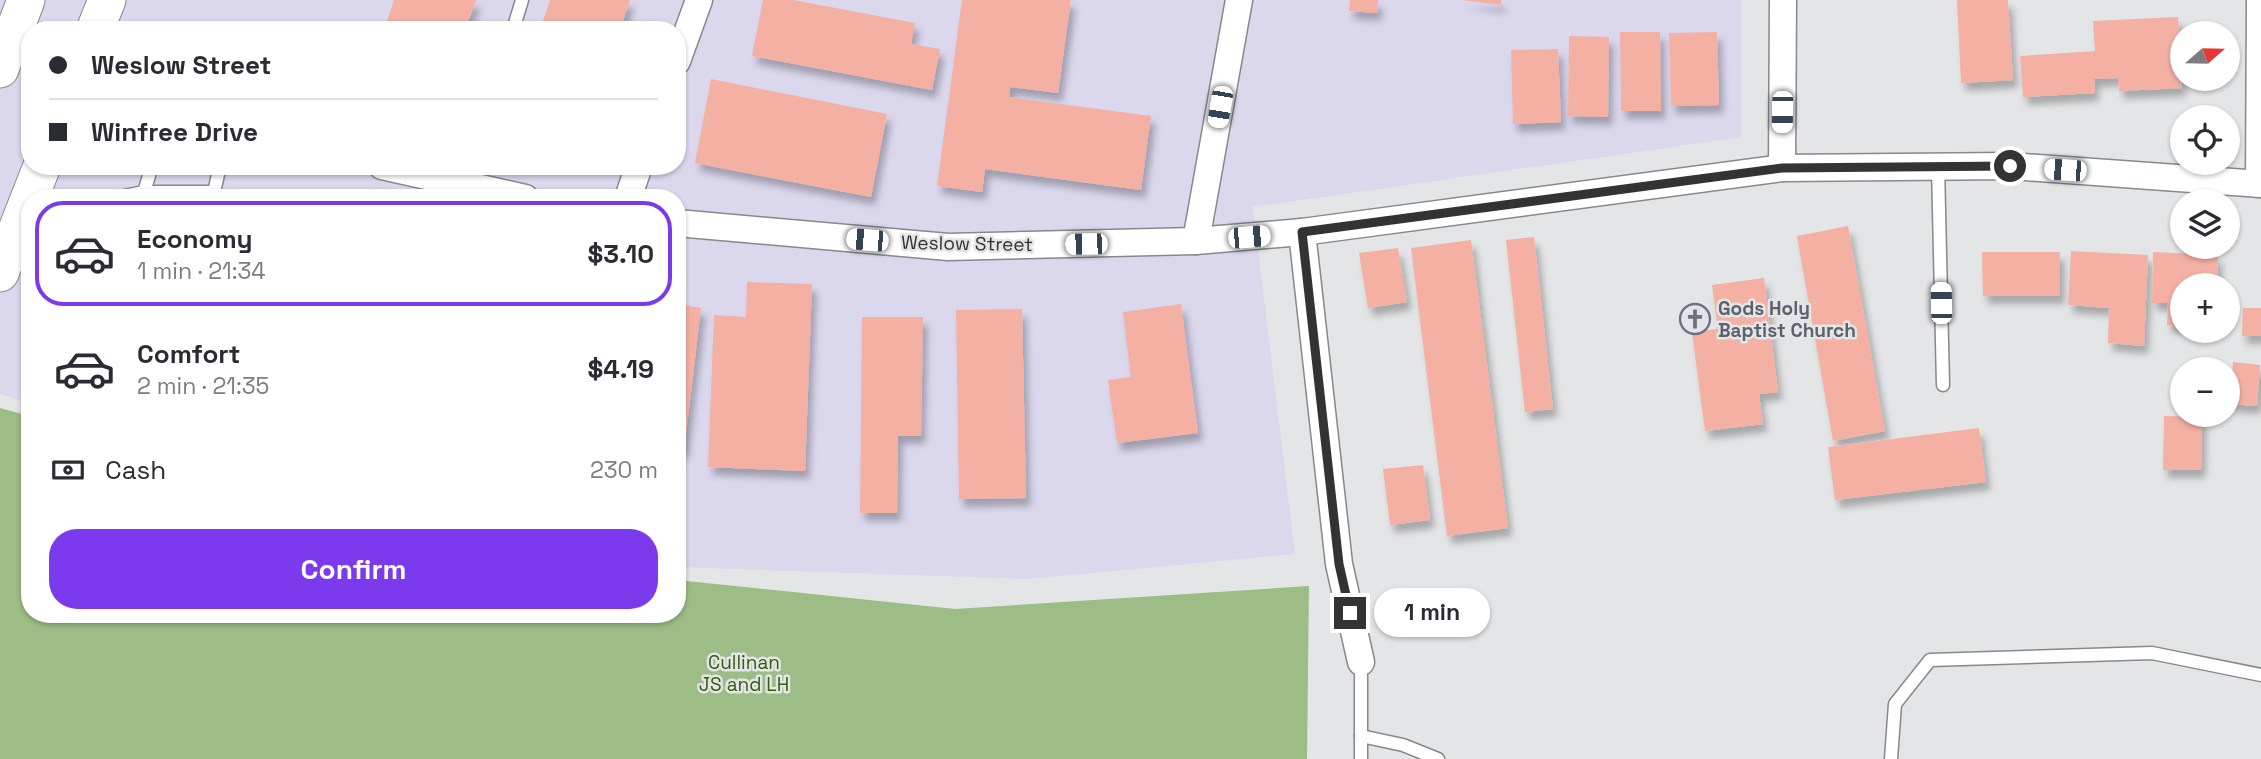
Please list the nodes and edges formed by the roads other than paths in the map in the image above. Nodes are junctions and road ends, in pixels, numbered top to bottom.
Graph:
1 (26, 0) edge
2 (107, 0) edge
3 (522, 0) edge
4 (699, 0) edge
5 (1240, 0) edge
6 (1783, 0) edge
7 (2260, 0) edge
8 (99, 21) edge
9 (516, 21) edge
10 (14, 36) edge
11 (686, 36) edge
12 (0, 69) edge
13 (1938, 166) junction
14 (1782, 168) junction
15 (434, 175) edge
16 (2260, 184) edge
17 (495, 189) edge
18 (686, 224) edge
19 (21, 225) edge
20 (1302, 232) junction
21 (1196, 242) junction
22 (0, 273) edge
23 (1943, 385) dead end
24 (1361, 662) joint
25 (2261, 676) edge
26 (1362, 736) junction
27 (1361, 759) edge
28 (1438, 759) edge
29 (1891, 759) edge

1 - 10 main road
2 - 8 main road
3 - 9 lane
4 - 11 street
5 - 21 street
6 - 14 street
7 - 16 street
10 - 12 main road
13 - 14 street, Weslow Street
13 - 16 street, Weslow Street
13 - 23 lane
14 - 20 street, Weslow Street
15 - 17 street
18 - 21 street, Weslow Street
19 - 22 main road
20 - 21 street, Weslow Street
20 - 24 street
24 - 26 lane
25 - 29 lane
26 - 27 lane
26 - 28 lane

